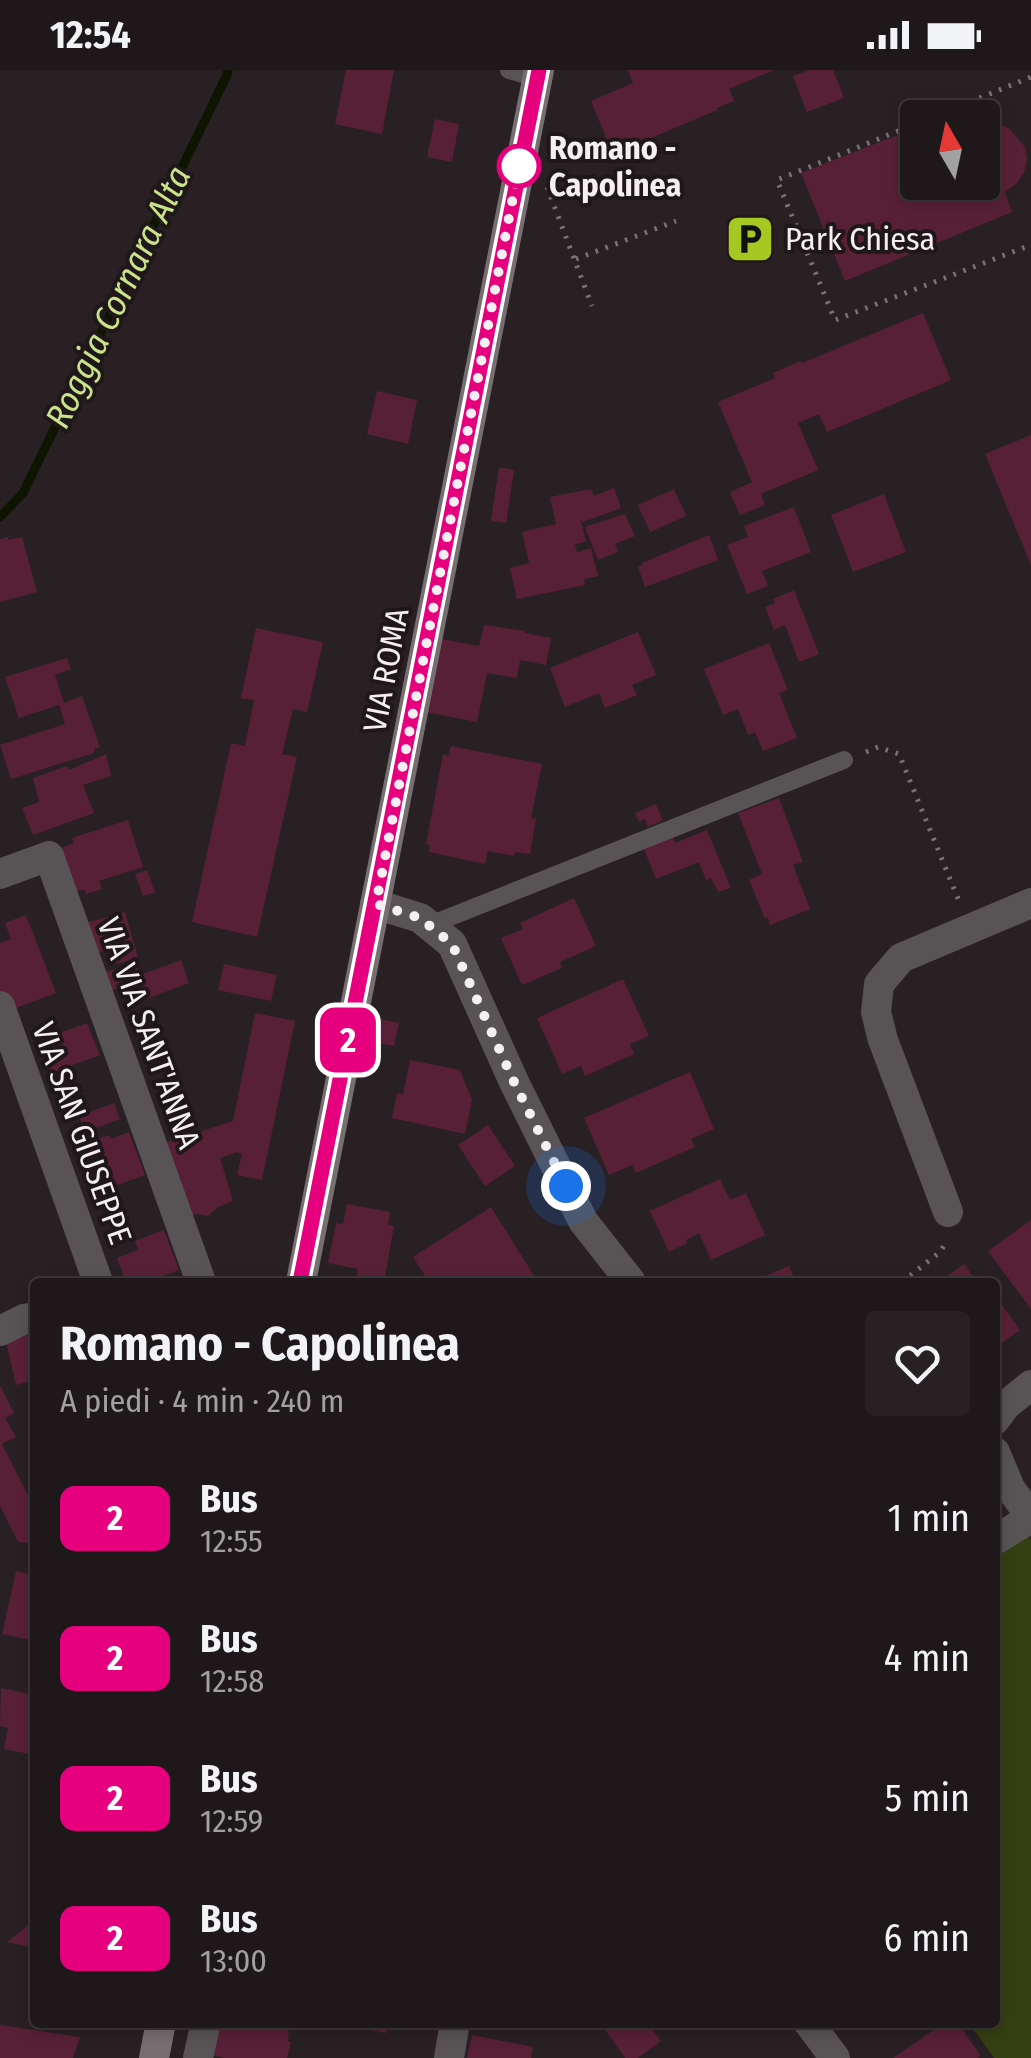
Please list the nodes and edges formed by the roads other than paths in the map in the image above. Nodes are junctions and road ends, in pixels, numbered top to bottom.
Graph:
1 (529, 72) edge
2 (844, 760) road end
3 (0, 874) edge
4 (1031, 903) edge
5 (376, 904) junction
6 (430, 925) junction
7 (0, 1006) edge
8 (948, 1212) road end
9 (97, 1278) edge
10 (200, 1278) edge
11 (301, 1278) edge
12 (628, 1278) edge
13 (30, 1317) edge
14 (0, 1331) edge
15 (1031, 1385) edge
16 (1000, 1413) edge
17 (1000, 1464) edge
18 (1031, 1517) edge
19 (1000, 1537) edge
20 (160, 2028) edge
21 (205, 2028) edge
22 (454, 2028) edge
23 (812, 2028) edge
24 (154, 2058) edge
25 (198, 2058) edge
26 (449, 2058) edge
27 (834, 2058) edge

1 - 5 main road, VIA ROMA
2 - 6 lane
3 - 10 street, VIA VIA SANT'ANNA
4 - 8 street
5 - 6 street
5 - 11 main road, VIA ROMA
6 - 12 street
7 - 9 street, VIA SAN GIUSEPPE
13 - 14 street
15 - 16 street
17 - 18 street
18 - 19 street
20 - 24 main road
21 - 25 street
22 - 26 street
23 - 27 street

